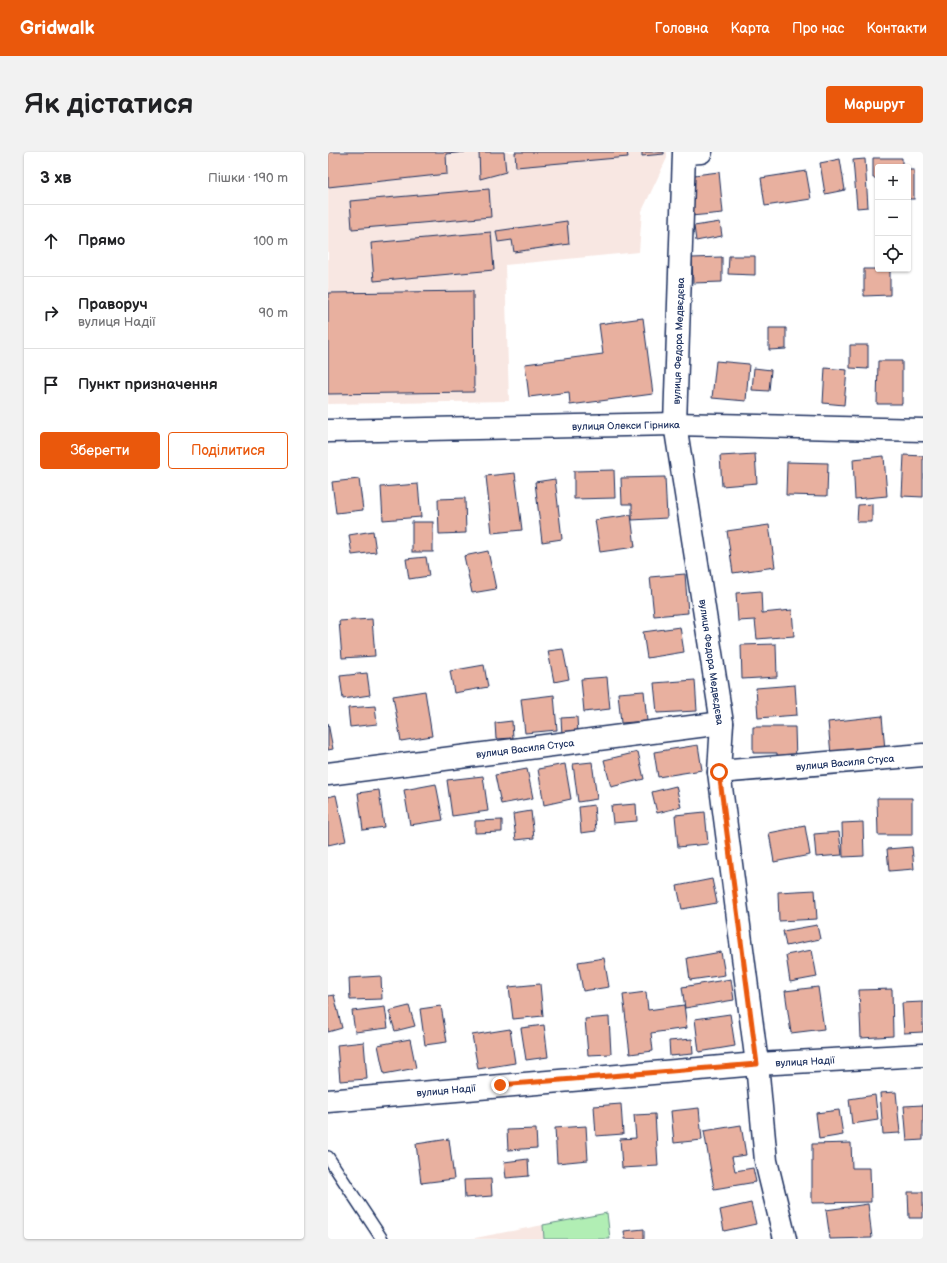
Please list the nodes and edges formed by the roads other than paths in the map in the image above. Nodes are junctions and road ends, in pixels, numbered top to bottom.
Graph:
1 (693, 153) edge
2 (675, 424) junction
3 (923, 430) edge
4 (328, 431) edge
5 (722, 723) junction
6 (923, 755) edge
7 (719, 772) junction
8 (328, 774) edge
9 (923, 1055) edge
10 (757, 1064) junction
11 (328, 1101) edge
12 (328, 1157) edge
13 (382, 1239) edge
14 (785, 1239) edge

1 - 2 street, вулиця Федора Медвєдєва
2 - 3 street, вулиця Олекси Гірника
2 - 4 street, вулиця Олекси Гірника
2 - 5 street, вулиця Федора Медвєдєва
5 - 7 street, вулиця Федора Медвєдєва
5 - 8 street, вулиця Василя Стуса
6 - 7 street, вулиця Василя Стуса
7 - 10 street, вулиця Федора Медвєдєва
9 - 10 street, вулиця Надії
10 - 11 street, вулиця Надії
10 - 14 street, вулиця Федора Медвєдєва
12 - 13 lane

